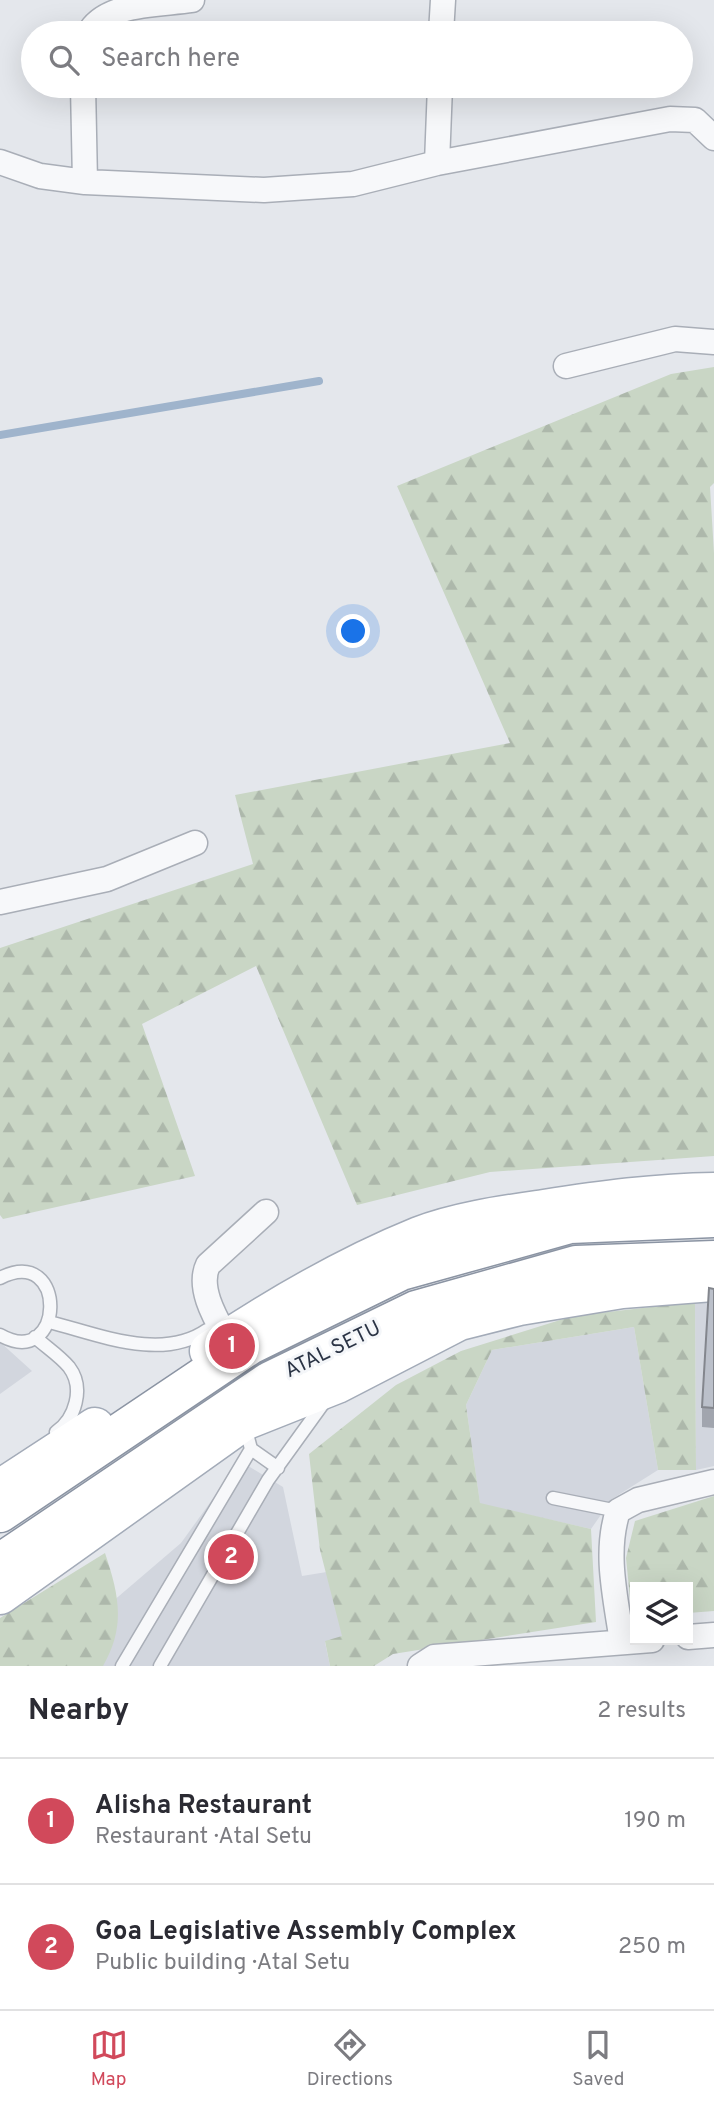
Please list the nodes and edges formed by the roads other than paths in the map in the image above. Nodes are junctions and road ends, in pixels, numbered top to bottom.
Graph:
1 (192, 0) edge
2 (443, 0) edge
3 (95, 21) edge
4 (442, 21) edge
5 (83, 98) edge
6 (440, 98) edge
7 (714, 138) edge
8 (0, 162) edge
9 (437, 163) junction
10 (85, 182) junction
11 (714, 342) edge
12 (566, 366) dead end
13 (195, 843) dead end
14 (0, 902) edge
15 (714, 1192) edge
16 (266, 1212) dead end
17 (714, 1218) edge
18 (714, 1259) edge
19 (0, 1278) edge
20 (331, 1278) junction
21 (714, 1282) edge
22 (288, 1284) dead end
23 (49, 1322) junction
24 (225, 1326) junction
25 (35, 1337) junction
26 (1, 1339) edge
27 (337, 1384) junction
28 (247, 1435) junction
29 (43, 1440) dead end
30 (278, 1468) junction
31 (714, 1482) edge
32 (0, 1489) edge
33 (553, 1498) dead end
34 (618, 1511) junction
35 (0, 1513) edge
36 (0, 1563) edge
37 (0, 1595) edge
38 (714, 1635) edge
39 (693, 1637) edge
40 (630, 1641) edge
41 (622, 1642) junction
42 (122, 1666) edge
43 (160, 1666) edge
44 (420, 1666) edge

1 - 3 street
2 - 4 street
5 - 10 street
6 - 9 street
7 - 9 street
8 - 10 street
9 - 10 street
11 - 12 street
13 - 14 street
15 - 20 main road
16 - 24 street
17 - 35 main road, ATAL SETU
18 - 36 main road, ATAL SETU
19 - 23 lane
20 - 22 lane
20 - 24 main road
21 - 27 main road
23 - 24 lane
23 - 25 lane
24 - 32 main road
25 - 26 lane
25 - 29 lane
27 - 28 main road
27 - 30 lane
28 - 30 lane
28 - 37 main road
28 - 42 lane
30 - 43 lane
31 - 34 street
33 - 34 lane
34 - 41 street
38 - 39 street
40 - 41 street
41 - 44 street

